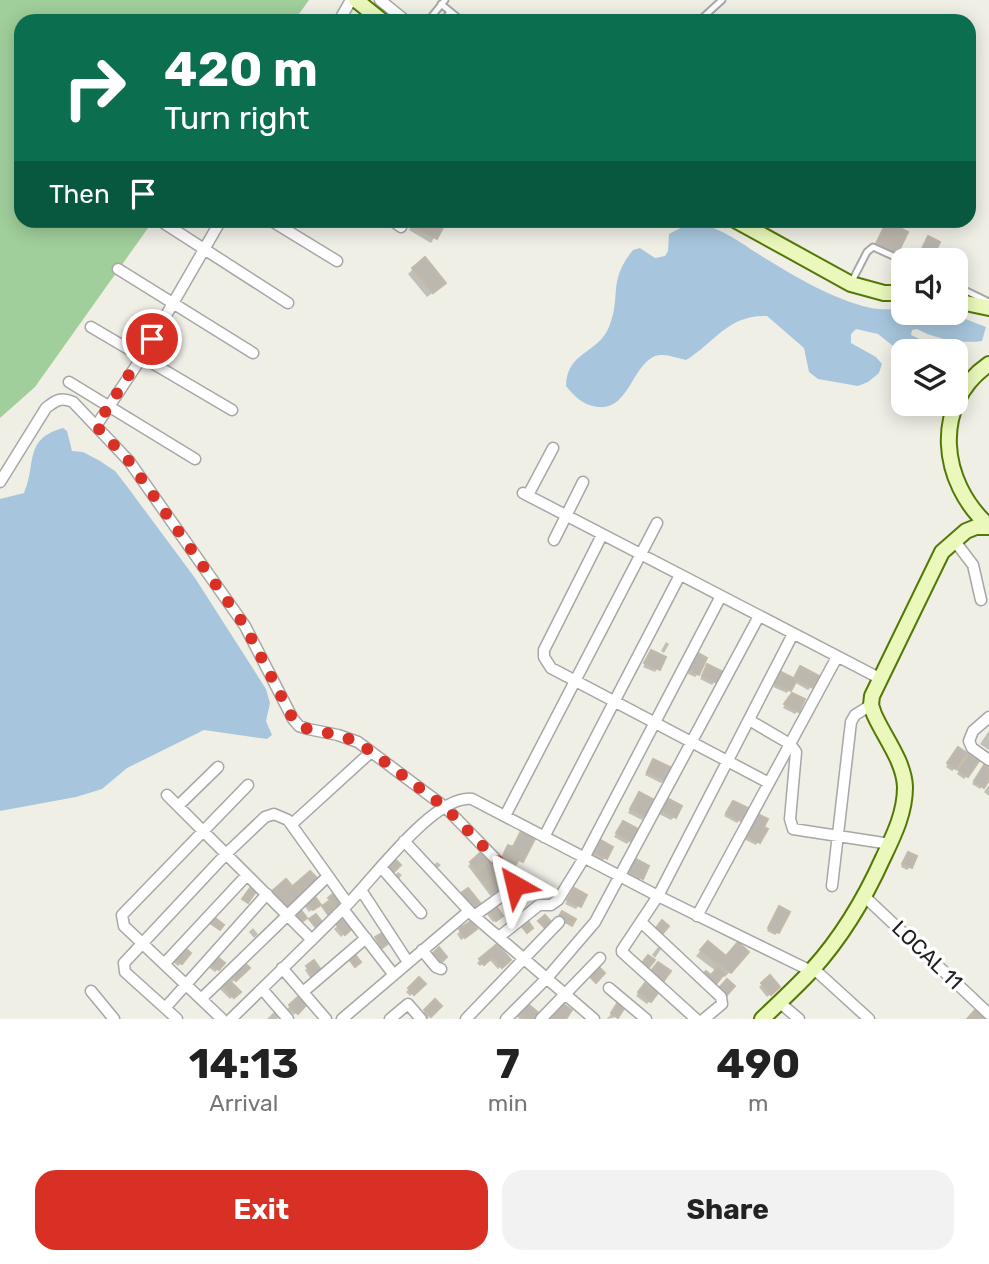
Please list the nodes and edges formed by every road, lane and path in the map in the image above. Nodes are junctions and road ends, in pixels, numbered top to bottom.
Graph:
1 (354, 0) edge
2 (380, 0) edge
3 (722, 0) edge
4 (443, 2) edge
5 (450, 12) joint
6 (373, 14) edge
7 (397, 14) edge
8 (453, 14) edge
9 (707, 14) edge
10 (171, 228) edge
11 (217, 228) edge
12 (283, 228) edge
13 (750, 228) edge
14 (204, 250) junction
15 (891, 255) edge
16 (337, 261) dead end
17 (118, 269) dead end
18 (851, 284) junction
19 (968, 292) edge
20 (891, 293) edge
21 (989, 302) edge
22 (173, 303) junction
23 (288, 303) dead end
24 (968, 305) edge
25 (989, 307) edge
26 (91, 327) dead end
27 (253, 353) dead end
28 (142, 357) junction
29 (989, 364) edge
30 (69, 382) dead end
31 (109, 407) junction
32 (232, 410) dead end
33 (96, 426) junction
34 (553, 448) dead end
35 (195, 459) dead end
36 (0, 482) edge
37 (583, 482) dead end
38 (568, 516) junction
39 (657, 523) dead end
40 (989, 527) edge
41 (602, 535) junction
42 (554, 540) dead end
43 (954, 540) junction
44 (641, 555) junction
45 (680, 575) junction
46 (721, 596) junction
47 (981, 600) dead end
48 (759, 616) junction
49 (793, 634) junction
50 (837, 657) junction
51 (881, 679) junction
52 (576, 681) junction
53 (614, 702) junction
54 (871, 705) junction
55 (989, 717) edge
56 (748, 720) junction
57 (655, 723) junction
58 (691, 742) junction
59 (790, 744) junction
60 (371, 752) junction
61 (989, 760) edge
62 (727, 761) junction
63 (218, 767) dead end
64 (769, 783) junction
65 (248, 785) dead end
66 (167, 795) dead end
67 (178, 806) junction
68 (445, 807) junction
69 (505, 816) junction
70 (292, 824) junction
71 (204, 832) junction
72 (544, 836) junction
73 (839, 836) junction
74 (404, 841) junction
75 (890, 844) junction
76 (226, 854) junction
77 (584, 858) junction
78 (381, 867) junction
79 (247, 875) junction
80 (328, 876) junction
81 (620, 877) junction
82 (832, 886) dead end
83 (360, 890) junction
84 (267, 894) junction
85 (864, 895) junction
86 (658, 896) junction
87 (346, 907) junction
88 (422, 913) dead end
89 (286, 914) junction
90 (471, 914) junction
91 (697, 916) junction
92 (559, 922) dead end
93 (641, 922) junction
94 (499, 937) junction
95 (366, 939) junction
96 (312, 940) junction
97 (142, 942) junction
98 (422, 950) junction
99 (600, 958) dead end
100 (524, 959) junction
101 (408, 962) junction
102 (164, 964) junction
103 (282, 968) junction
104 (441, 969) dead end
105 (812, 970) junction
106 (394, 975) junction
107 (547, 978) junction
108 (186, 984) junction
109 (610, 988) dead end
110 (262, 989) junction
111 (91, 991) dead end
112 (303, 992) junction
113 (565, 994) junction
114 (201, 999) junction
115 (779, 1002) junction
116 (165, 1008) junction
117 (989, 1014) edge
118 (343, 1018) edge
119 (114, 1019) edge
120 (177, 1019) edge
121 (222, 1019) edge
122 (231, 1019) edge
123 (288, 1019) edge
124 (326, 1019) edge
125 (390, 1019) edge
126 (421, 1019) edge
127 (466, 1019) edge
128 (506, 1019) edge
129 (542, 1019) edge
130 (594, 1019) edge
131 (646, 1019) edge
132 (696, 1019) edge
133 (704, 1019) edge
134 (762, 1019) edge
135 (799, 1019) edge
136 (869, 1019) edge

1 - 6 street
2 - 7 street
3 - 9 lane
4 - 5 lane
5 - 8 lane
10 - 14 street
11 - 14 street
12 - 16 street
13 - 18 street
14 - 22 street
14 - 23 street
15 - 18 lane
17 - 22 street
18 - 20 street
19 - 21 lane
22 - 27 street
22 - 28 street
24 - 25 street
26 - 28 street
28 - 31 street
28 - 32 street
29 - 40 street
30 - 31 street
31 - 33 street
31 - 35 street
33 - 36 street
33 - 60 street
34 - 38 street
37 - 38 street
38 - 41 street
38 - 42 street
39 - 44 street
40 - 43 street
41 - 44 street
41 - 52 street
43 - 47 street
43 - 51 street
44 - 45 street
44 - 52 street
45 - 46 street
45 - 53 street
46 - 48 street
46 - 57 street
48 - 49 street
48 - 58 street
49 - 50 street
49 - 56 street
50 - 51 street
50 - 59 street
51 - 54 street
52 - 53 street
52 - 69 street
53 - 57 street
53 - 72 street
54 - 73 street
54 - 75 street
55 - 61 street
56 - 59 street
56 - 62 street
57 - 58 street
57 - 77 street
58 - 62 street
58 - 81 street
59 - 64 street
59 - 73 street
60 - 68 street
60 - 70 street
62 - 64 street
62 - 86 street
63 - 67 street
64 - 91 street
65 - 71 street
66 - 67 street
67 - 71 street
68 - 69 street
68 - 74 street
68 - 90 street
69 - 72 street
70 - 76 street
70 - 80 street
71 - 76 street
71 - 97 street
72 - 77 street
73 - 75 street
73 - 82 street
74 - 78 street
74 - 90 street
75 - 85 street
76 - 79 street
76 - 97 street
77 - 81 street
77 - 94 street
78 - 83 street
78 - 88 street
79 - 84 street
79 - 102 street
80 - 87 street
80 - 89 street
81 - 86 street
81 - 107 street
83 - 87 street
83 - 101 street
84 - 89 street
84 - 108 street
85 - 105 street
85 - 117 street, LOCAL 11
86 - 91 street
86 - 93 street
87 - 95 street
87 - 96 street
89 - 96 street
89 - 114 street
90 - 94 street
90 - 98 street
91 - 105 street
92 - 100 street
93 - 132 street
93 - 133 street
94 - 100 street
95 - 106 street
95 - 112 street
96 - 103 street
97 - 102 street
97 - 116 street
98 - 101 street
98 - 104 street
99 - 113 street
100 - 107 street
100 - 127 street
101 - 106 street
102 - 108 street
103 - 110 street
103 - 112 street
105 - 115 street
105 - 136 street
106 - 118 street
107 - 113 street
107 - 128 street
108 - 114 street
108 - 116 street
109 - 131 street
110 - 122 street
110 - 123 street
111 - 119 street
112 - 124 street
113 - 129 street
113 - 130 street
114 - 121 street
115 - 134 street
115 - 135 street
116 - 120 street
125 - 126 street

